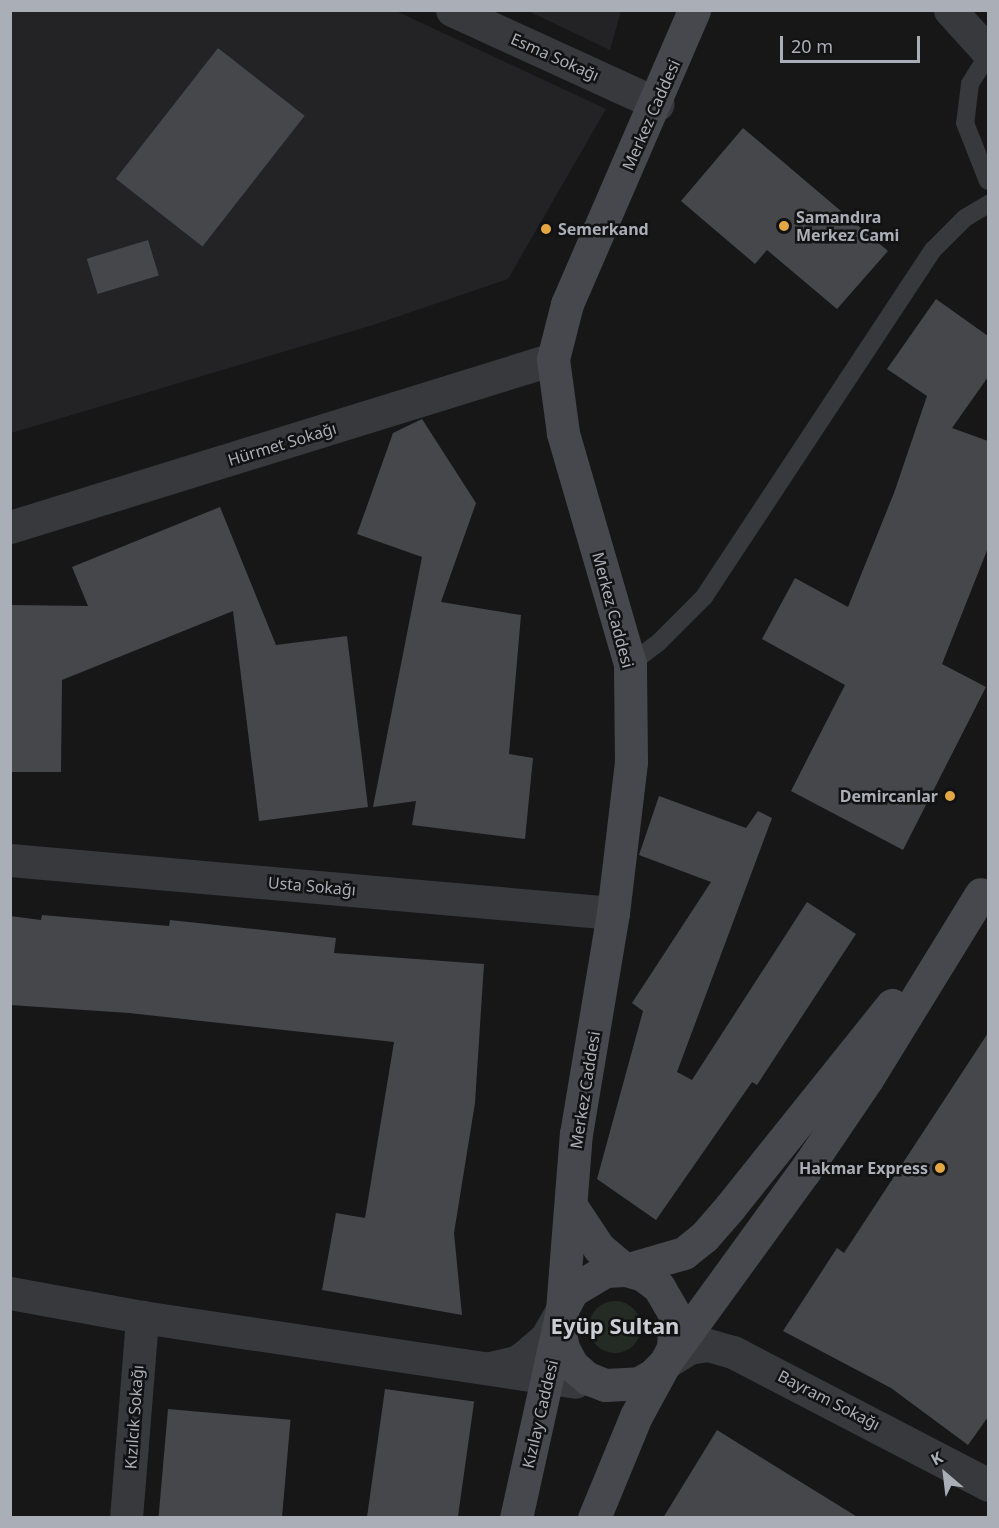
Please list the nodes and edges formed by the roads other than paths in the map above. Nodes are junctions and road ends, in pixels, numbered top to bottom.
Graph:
1 (452, 10) edge
2 (694, 10) edge
3 (950, 10) edge
4 (988, 53) edge
5 (657, 104) junction
6 (988, 181) edge
7 (988, 204) edge
8 (553, 359) junction
9 (10, 527) edge
10 (630, 664) junction
11 (10, 860) edge
12 (985, 889) edge
13 (613, 913) junction
14 (571, 1206) junction
15 (625, 1270) junction
16 (10, 1293) edge
17 (562, 1310) junction
18 (142, 1317) junction
19 (665, 1363) junction
20 (485, 1369) junction
21 (548, 1378) junction
22 (605, 1385) junction
23 (988, 1485) edge
24 (126, 1518) edge
25 (516, 1518) edge
26 (594, 1518) edge

1 - 5 street, Esma Sokağı
2 - 5 main road, Merkez Caddesi
3 - 4 street
4 - 6 lane
5 - 8 main road, Merkez Caddesi
7 - 10 lane
8 - 9 street, Hürmet Sokağı
8 - 10 main road, Merkez Caddesi
10 - 13 main road, Merkez Caddesi
11 - 13 street, Usta Sokağı
12 - 15 main road
12 - 19 main road
13 - 14 main road, Merkez Caddesi
14 - 15 main road
14 - 17 main road, Merkez Caddesi
15 - 17 main road
15 - 19 main road
16 - 18 street
17 - 20 street
17 - 21 main road, Kızılay Caddesi
17 - 22 main road
18 - 20 street
18 - 24 street, Kızılcık Sokağı
19 - 22 main road
19 - 23 street, Bayram Sokağı
19 - 26 main road
20 - 21 street
21 - 22 street
21 - 25 main road, Kızılay Caddesi

